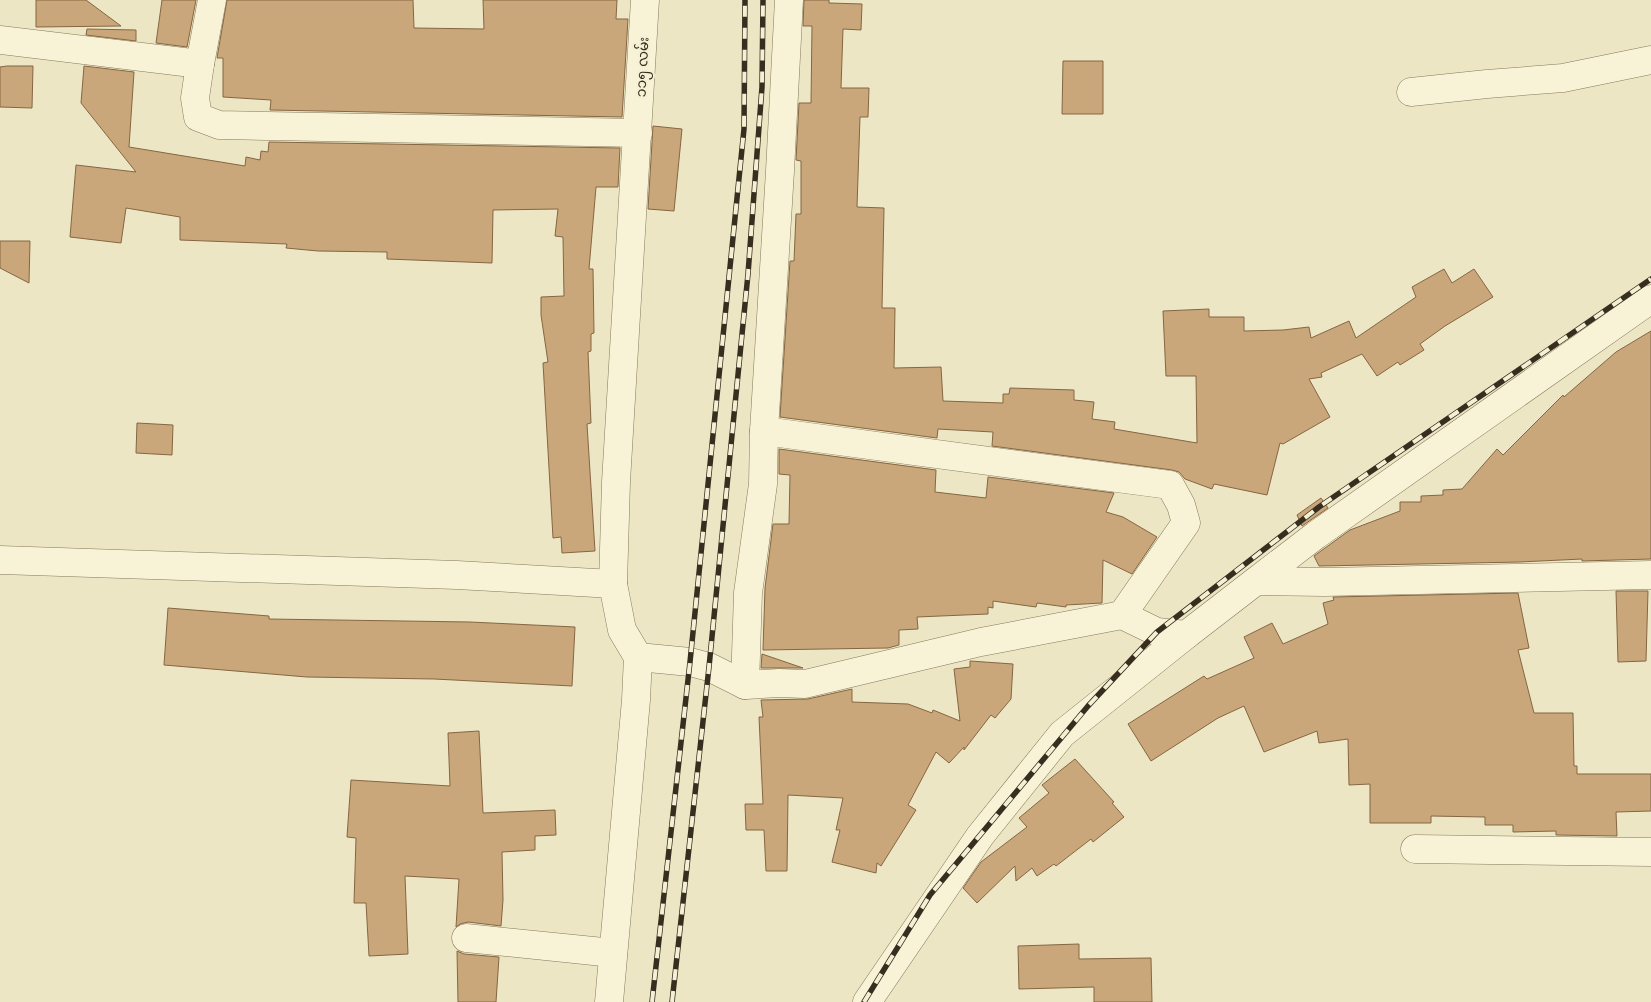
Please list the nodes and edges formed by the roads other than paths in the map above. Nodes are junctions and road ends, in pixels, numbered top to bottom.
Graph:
1 (212, 0) edge
2 (645, 0) edge
3 (789, 0) edge
4 (0, 40) edge
5 (1651, 60) edge
6 (200, 64) junction
7 (1411, 92) dead end
8 (638, 133) junction
9 (1651, 299) edge
10 (764, 431) junction
11 (0, 560) edge
12 (1651, 575) edge
13 (1256, 581) junction
14 (613, 584) junction
15 (1122, 615) junction
16 (1186, 635) junction
17 (638, 657) junction
18 (745, 685) junction
19 (1415, 849) dead end
20 (1651, 852) edge
21 (466, 938) dead end
22 (613, 954) junction
23 (609, 1002) edge
24 (866, 1002) edge

1 - 6 street
2 - 8 street, ၁၁၅ လမ်း
3 - 10 street
4 - 6 street
5 - 7 street
6 - 8 street
8 - 14 street, ၁၁၅ လမ်း
9 - 13 street
10 - 15 street
10 - 18 street
11 - 14 street
12 - 13 street
13 - 16 street
14 - 17 street, ၁၁၅ လမ်း
15 - 16 street
15 - 18 street
16 - 24 street
17 - 18 street
17 - 22 street
19 - 20 street
21 - 22 street
22 - 23 street

